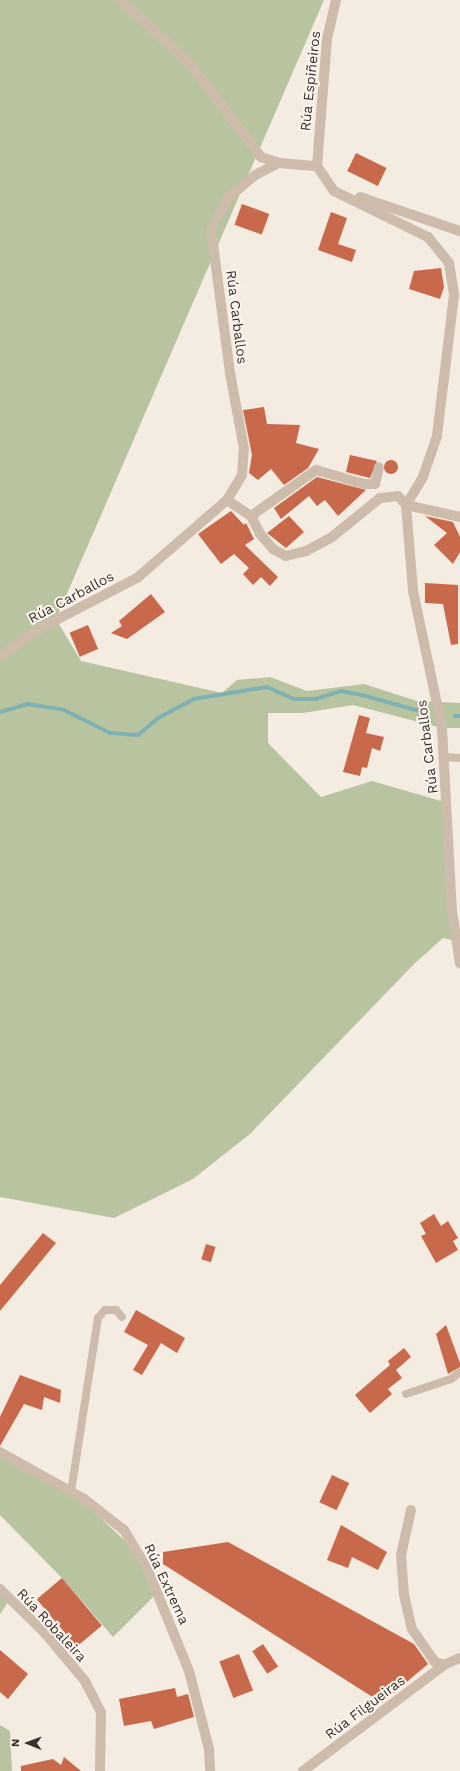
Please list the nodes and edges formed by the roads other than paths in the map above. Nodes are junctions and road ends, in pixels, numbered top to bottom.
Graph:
1 (121, 0) edge
2 (336, 0) edge
3 (278, 163) junction
4 (317, 166) junction
5 (355, 198) junction
6 (460, 231) edge
7 (379, 467) dead end
8 (227, 500) junction
9 (406, 505) junction
10 (251, 516) junction
11 (460, 517) edge
12 (0, 657) edge
13 (444, 757) junction
14 (460, 758) edge
15 (460, 963) edge
16 (122, 1317) dead end
17 (460, 1372) edge
18 (406, 1394) dead end
19 (0, 1452) edge
20 (72, 1492) junction
21 (411, 1510) dead end
22 (0, 1589) edge
23 (460, 1658) edge
24 (444, 1665) junction
25 (100, 1771) edge
26 (210, 1771) edge
27 (303, 1771) edge

1 - 3 street
2 - 4 street, Rúa Espiñeiros
3 - 4 street
3 - 8 street, Rúa Carballos
4 - 5 street
5 - 6 street
5 - 9 street
7 - 10 street
8 - 10 street
8 - 12 street, Rúa Carballos
9 - 10 street
9 - 11 street
9 - 13 street, Rúa Carballos
13 - 14 lane
13 - 15 street, Rúa Carballos
16 - 20 lane
17 - 18 lane
19 - 20 street, Rúa Extrema
20 - 26 street, Rúa Extrema
21 - 24 street
22 - 25 street, Rúa Robaleira
23 - 24 street, Rúa Filgueiras
24 - 27 street, Rúa Filgueiras

